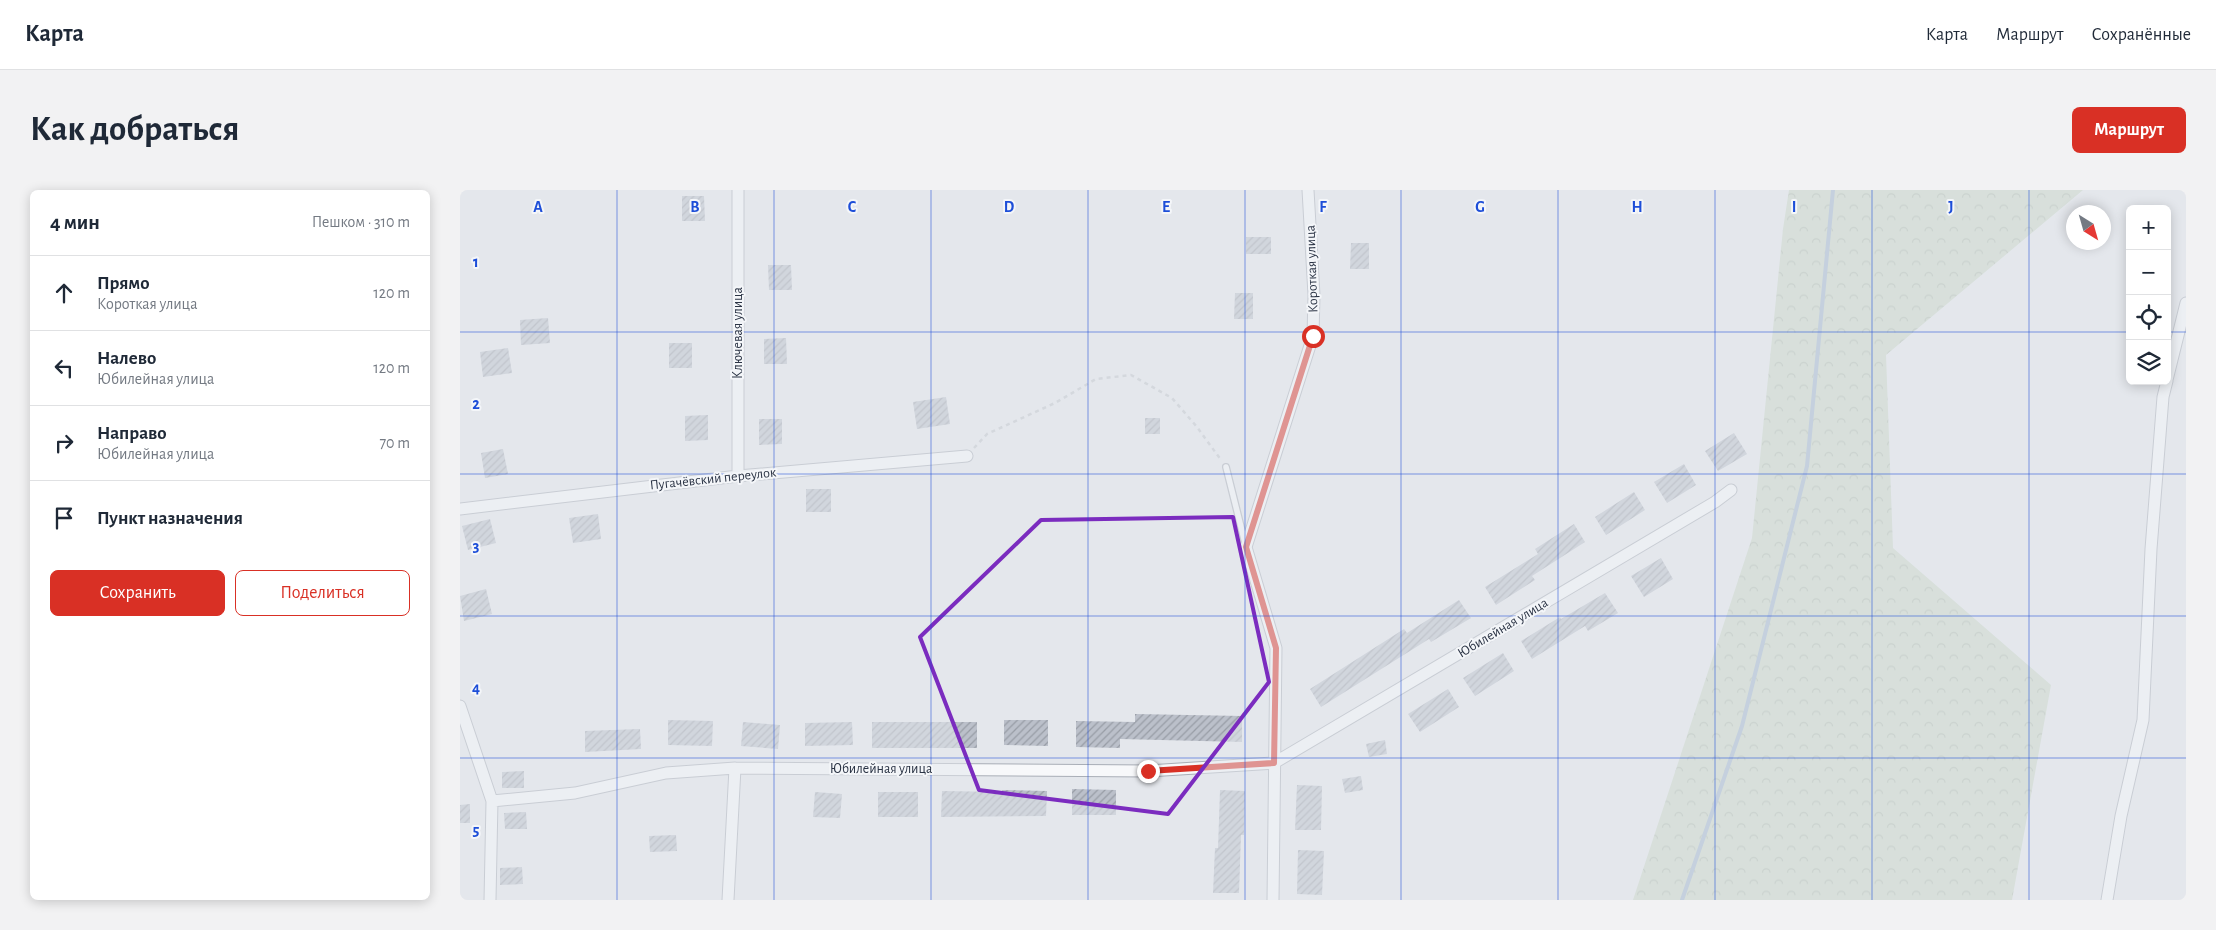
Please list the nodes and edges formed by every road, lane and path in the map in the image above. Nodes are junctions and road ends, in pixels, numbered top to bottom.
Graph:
1 (738, 190) edge
2 (1308, 190) edge
3 (2186, 303) edge
4 (2171, 365) edge
5 (2166, 385) edge
6 (967, 456) joint
7 (1226, 467) joint
8 (738, 476) junction
9 (1731, 490) dead end
10 (460, 509) edge
11 (1246, 547) junction
12 (460, 706) edge
13 (1274, 763) junction
14 (735, 768) junction
15 (492, 801) junction
16 (490, 900) edge
17 (728, 900) edge
18 (1273, 900) edge
19 (2107, 900) edge

1 - 8 street, Ключевая улица
2 - 11 street, Короткая улица
3 - 4 street
5 - 19 street
6 - 7 path
6 - 8 street, Пугачёвский переулок
7 - 11 lane
8 - 10 street, Пугачёвский переулок
9 - 13 street, Юбилейная улица
11 - 13 street
12 - 15 street
13 - 14 street, Юбилейная улица
13 - 18 street
14 - 15 street, Юбилейная улица
14 - 17 street
15 - 16 street

